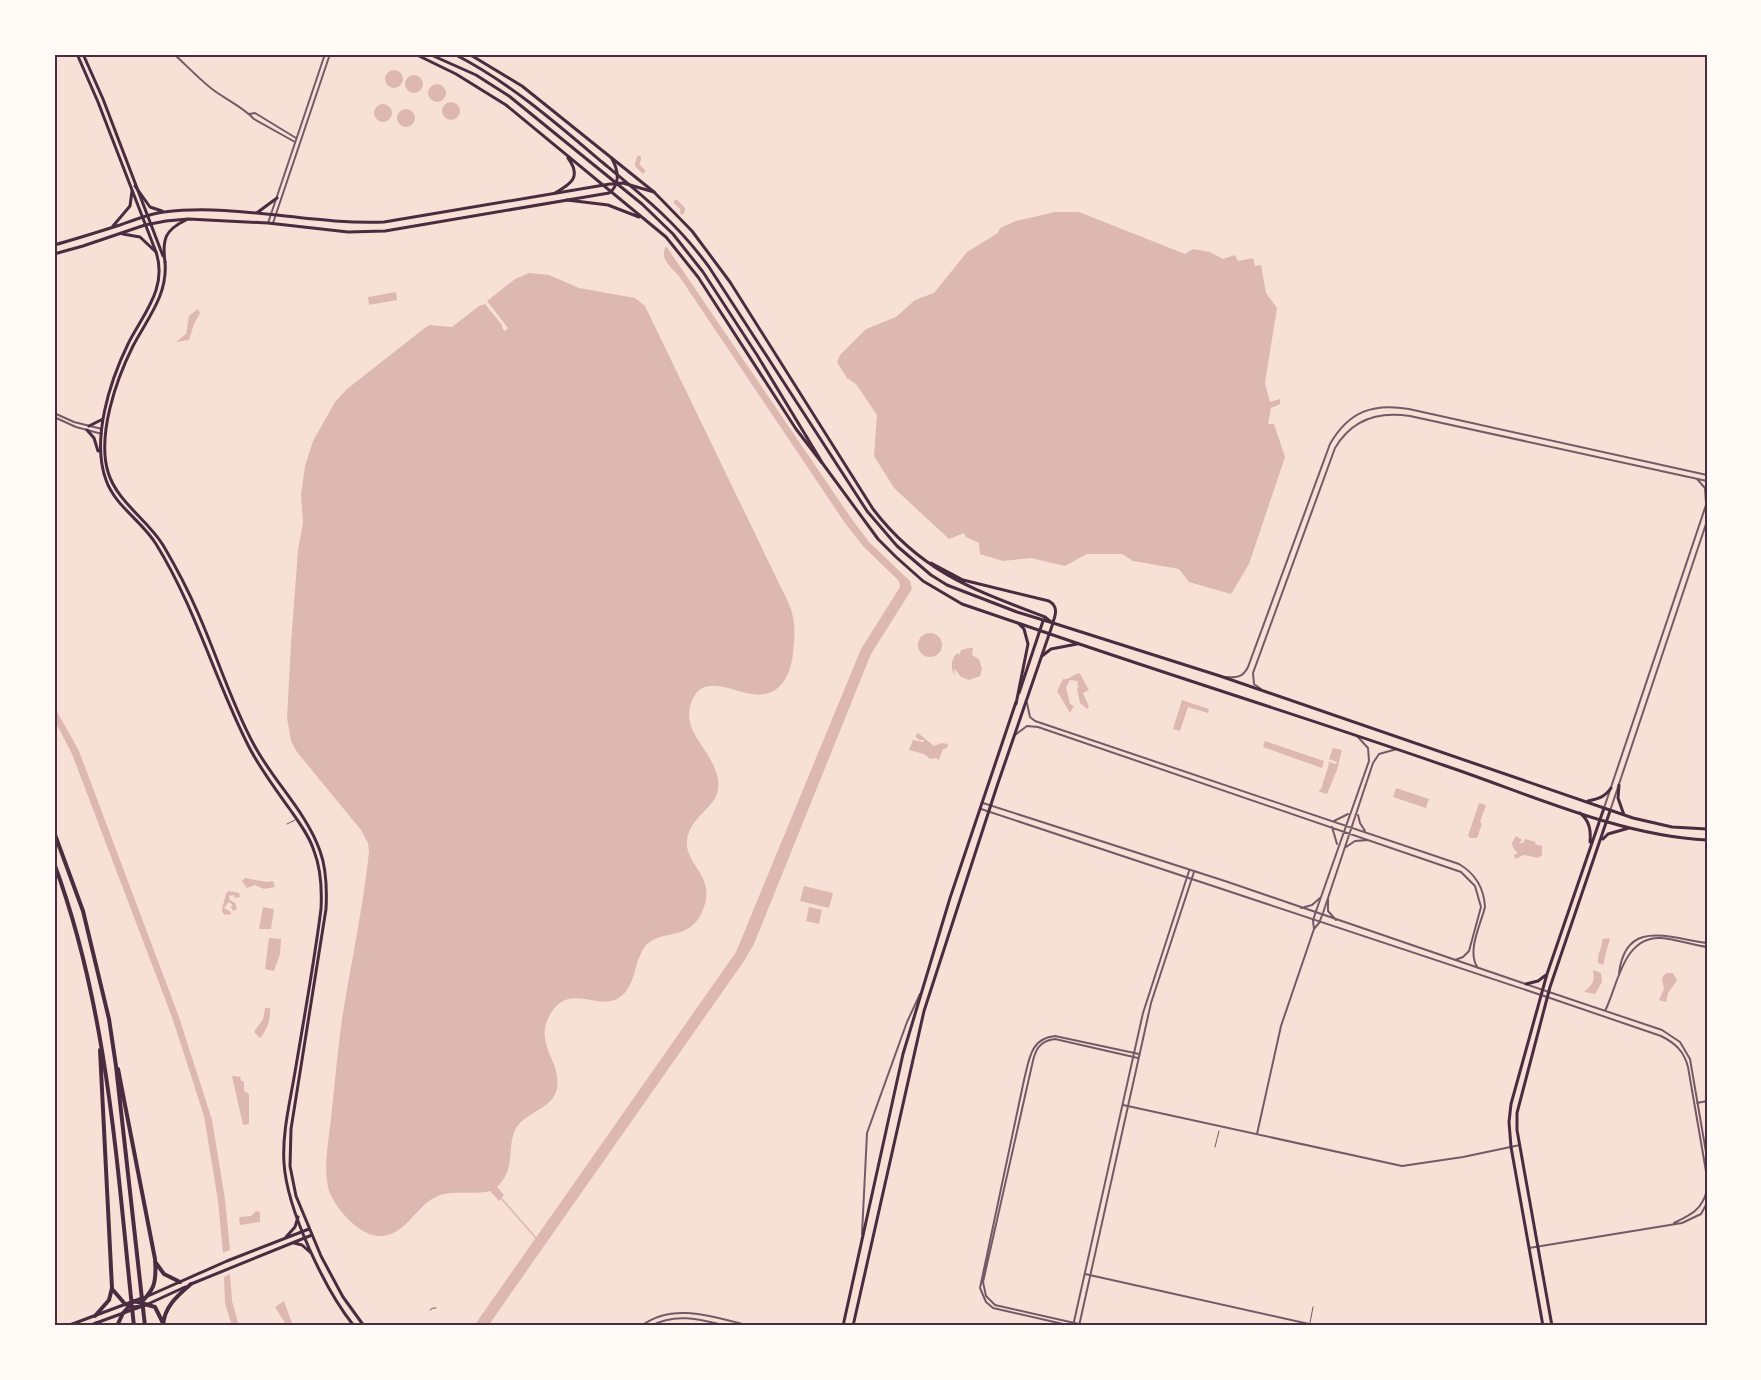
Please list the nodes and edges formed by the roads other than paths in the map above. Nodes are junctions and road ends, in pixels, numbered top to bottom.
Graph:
1 (77, 54) edge
2 (83, 54) edge
3 (325, 54) edge
4 (330, 54) edge
5 (415, 54) edge
6 (429, 54) edge
7 (454, 54) edge
8 (469, 54) edge
9 (176, 55) edge
10 (249, 114) junction
11 (297, 139) junction
12 (296, 143) junction
13 (301, 143) junction
14 (566, 155) junction
15 (612, 159) junction
16 (617, 183) junction
17 (603, 185) junction
18 (135, 186) junction
19 (132, 191) junction
20 (611, 192) junction
21 (654, 192) junction
22 (555, 193) junction
23 (277, 198) junction
24 (567, 200) junction
25 (166, 212) junction
26 (256, 213) junction
27 (273, 214) junction
28 (147, 216) junction
29 (142, 218) junction
30 (188, 219) junction
31 (646, 220) junction
32 (392, 221) junction
33 (270, 223) junction
34 (150, 224) junction
35 (145, 225) junction
36 (112, 228) junction
37 (402, 228) junction
38 (118, 234) junction
39 (54, 245) edge
40 (156, 252) junction
41 (54, 254) edge
42 (165, 262) junction
43 (54, 415) edge
44 (103, 418) junction
45 (88, 428) junction
46 (103, 431) junction
47 (101, 459) junction
48 (823, 464) junction
49 (1707, 475) edge
50 (1697, 479) junction
51 (1707, 482) edge
52 (1707, 503) edge
53 (1707, 521) edge
54 (914, 553) junction
55 (1014, 620) junction
56 (1043, 621) junction
57 (1053, 623) junction
58 (1040, 631) junction
59 (1050, 634) junction
60 (1079, 643) junction
61 (1042, 656) junction
62 (1220, 676) junction
63 (1263, 691) junction
64 (1026, 702) junction
65 (1016, 704) junction
66 (1355, 734) junction
67 (1015, 735) junction
68 (1396, 749) junction
69 (992, 774) junction
70 (1000, 777) junction
71 (1619, 785) junction
72 (1611, 788) junction
73 (1586, 802) junction
74 (983, 803) junction
75 (991, 806) junction
76 (1604, 808) junction
77 (981, 809) junction
78 (1610, 811) junction
79 (989, 812) junction
80 (1357, 812) junction
81 (1579, 812) junction
82 (1350, 813) junction
83 (1624, 815) junction
84 (296, 819) junction
85 (1600, 819) junction
86 (1334, 821) junction
87 (1607, 821) junction
88 (1049, 823) junction
89 (287, 824) dead end
90 (1346, 825) junction
91 (1331, 827) junction
92 (1352, 827) junction
93 (1631, 828) junction
94 (1707, 829) edge
95 (1047, 830) junction
96 (1343, 831) junction
97 (54, 832) edge
98 (1366, 832) junction
99 (1350, 833) junction
100 (1371, 840) junction
101 (1707, 840) edge
102 (1600, 843) junction
103 (1590, 847) junction
104 (1344, 849) junction
105 (1337, 850) junction
106 (54, 863) edge
107 (1189, 871) junction
108 (1194, 872) junction
109 (1187, 878) junction
110 (1192, 879) junction
111 (950, 898) junction
112 (1320, 898) junction
113 (1328, 899) junction
114 (959, 900) junction
115 (1298, 908) junction
116 (1315, 914) junction
117 (1322, 916) junction
118 (1313, 921) junction
119 (1337, 921) junction
120 (1319, 923) junction
121 (1314, 929) junction
122 (1474, 941) junction
123 (1707, 945) edge
124 (1455, 960) junction
125 (1478, 968) junction
126 (1547, 974) junction
127 (1526, 984) junction
128 (1543, 990) junction
129 (921, 992) junction
130 (1549, 992) junction
131 (1542, 995) junction
132 (1547, 997) junction
133 (1604, 1012) junction
134 (1602, 1016) junction
135 (99, 1026) junction
136 (909, 1035) junction
137 (917, 1036) junction
138 (1133, 1055) junction
139 (1138, 1056) junction
140 (116, 1066) junction
141 (295, 1101) junction
142 (1707, 1101) edge
143 (1696, 1103) junction
144 (289, 1105) junction
145 (1123, 1105) junction
146 (1128, 1106) junction
147 (1219, 1131) dead end
148 (1257, 1134) junction
149 (1520, 1145) junction
150 (1215, 1147) dead end
151 (1511, 1147) junction
152 (1707, 1158) edge
153 (1707, 1177) edge
154 (1707, 1190) edge
155 (1707, 1203) edge
156 (298, 1216) junction
157 (1674, 1223) junction
158 (309, 1228) junction
159 (303, 1231) junction
160 (312, 1234) junction
161 (306, 1237) junction
162 (285, 1238) junction
163 (292, 1243) junction
164 (862, 1243) junction
165 (1538, 1247) junction
166 (1529, 1248) junction
167 (312, 1254) junction
168 (868, 1256) junction
169 (155, 1259) junction
170 (858, 1263) junction
171 (1085, 1274) junction
172 (1090, 1275) junction
173 (180, 1282) junction
174 (191, 1284) junction
175 (112, 1288) junction
176 (148, 1296) junction
177 (134, 1301) junction
178 (142, 1302) junction
179 (148, 1304) junction
180 (127, 1305) junction
181 (1313, 1307) dead end
182 (136, 1308) junction
183 (436, 1308) dead end
184 (430, 1310) dead end
185 (123, 1313) junction
186 (95, 1316) junction
187 (97, 1323) junction
188 (163, 1324) edge
189 (1310, 1324) junction
190 (1073, 1325) edge
191 (1079, 1325) edge
192 (67, 1326) edge
193 (88, 1326) edge
194 (105, 1326) edge
195 (117, 1326) edge
196 (134, 1326) edge
197 (145, 1326) edge
198 (354, 1326) edge
199 (362, 1326) edge
200 (641, 1326) edge
201 (651, 1326) edge
202 (728, 1326) edge
203 (752, 1326) edge
204 (843, 1326) edge
205 (853, 1326) edge
206 (1318, 1326) edge
207 (1543, 1326) edge
208 (1552, 1326) edge

1 - 19 main road
2 - 18 main road
3 - 11 street
4 - 13 street
5 - 14 main road
6 - 48 main road
7 - 56 main road
8 - 15 main road
9 - 10 street
10 - 11 street
10 - 12 street
11 - 12 street
11 - 13 street
12 - 13 street
12 - 23 street
13 - 27 street
14 - 17 main road
14 - 22 main road
15 - 16 main road
15 - 21 main road
16 - 17 main road
16 - 20 main road
16 - 21 main road
17 - 20 main road
17 - 22 main road
18 - 25 main road
18 - 28 main road
19 - 29 main road
19 - 36 main road
20 - 24 main road
20 - 31 main road
21 - 54 main road
22 - 32 main road
23 - 26 main road
23 - 27 street
24 - 31 main road
24 - 37 main road
25 - 26 main road
25 - 28 main road
26 - 27 main road
27 - 32 main road
27 - 33 street
28 - 29 main road
28 - 34 main road
29 - 35 main road
29 - 36 main road
30 - 33 main road
30 - 34 main road
30 - 42 main road
31 - 48 main road
32 - 37 main road
33 - 37 main road
34 - 35 main road
34 - 42 main road
35 - 38 main road
35 - 40 main road
36 - 39 main road
38 - 40 main road
38 - 41 main road
40 - 44 main road
42 - 46 main road
43 - 45 street
44 - 45 main road
44 - 46 main road
45 - 46 street
45 - 47 main road
46 - 47 main road
46 - 141 main road
47 - 84 main road
48 - 55 main road
49 - 62 street
50 - 51 street
50 - 52 street
50 - 63 street
52 - 72 street
53 - 71 street
54 - 57 main road
54 - 57 main road
55 - 58 main road
55 - 65 main road
56 - 57 main road
56 - 58 main road
57 - 59 main road
57 - 62 main road
58 - 59 main road
58 - 65 main road
59 - 60 main road
59 - 61 main road
60 - 61 main road
60 - 66 main road
61 - 64 main road
62 - 63 main road
63 - 73 main road
64 - 67 main road
64 - 86 street
65 - 69 main road
66 - 68 main road
66 - 82 street
67 - 70 main road
67 - 91 street
68 - 80 street
68 - 81 main road
69 - 70 main road
69 - 74 main road
70 - 75 main road
71 - 78 street
71 - 83 main road
72 - 73 main road
72 - 76 street
73 - 76 main road
74 - 75 street
74 - 77 main road
75 - 79 main road
75 - 88 street
76 - 78 main road
76 - 85 main road
77 - 79 street
77 - 111 main road
78 - 83 main road
78 - 87 main road
79 - 95 street
79 - 114 main road
80 - 92 street
80 - 98 street
81 - 85 main road
81 - 103 main road
82 - 86 street
82 - 90 street
83 - 94 main road
84 - 89 lane
84 - 144 main road
85 - 87 main road
85 - 103 main road
86 - 90 street
87 - 93 main road
87 - 102 main road
88 - 95 street
88 - 107 street
90 - 92 street
90 - 96 street
91 - 96 street
91 - 105 street
92 - 98 street
92 - 99 street
93 - 101 main road
93 - 102 main road
95 - 109 street
96 - 99 street
96 - 105 street
97 - 140 highway
98 - 122 street
99 - 100 street
99 - 104 street
100 - 104 street
100 - 122 street
102 - 130 main road
103 - 126 main road
104 - 113 street
105 - 112 street
106 - 135 highway
107 - 108 street
107 - 109 street
108 - 110 street
108 - 115 street
109 - 110 street
109 - 138 street
110 - 118 street
110 - 139 street
111 - 114 main road
111 - 129 main road
112 - 115 street
112 - 116 street
113 - 117 street
113 - 119 street
114 - 137 main road
115 - 116 street
116 - 117 street
116 - 118 street
117 - 119 street
117 - 120 street
118 - 120 street
118 - 121 street
119 - 124 street
120 - 121 street
120 - 131 street
121 - 148 street
122 - 124 street
122 - 125 street
123 - 133 street
124 - 125 street
125 - 127 street
126 - 127 main road
126 - 128 main road
127 - 128 street
128 - 130 street
128 - 131 main road
129 - 136 main road
129 - 164 street
130 - 132 main road
130 - 133 street
131 - 132 street
131 - 151 main road
132 - 134 street
132 - 149 main road
133 - 134 street
133 - 143 street
134 - 143 street
135 - 175 highway
135 - 196 highway
136 - 137 main road
136 - 164 main road
137 - 168 main road
138 - 139 street
138 - 145 street
138 - 190 street
139 - 146 street
140 - 169 highway
140 - 197 highway
141 - 144 main road
141 - 158 main road
142 - 143 street
143 - 152 street
143 - 153 street
144 - 156 main road
145 - 146 street
145 - 171 street
146 - 148 street
146 - 172 street
147 - 150 lane
148 - 151 street
149 - 151 street
149 - 165 main road
151 - 166 main road
154 - 157 street
155 - 157 street
156 - 159 main road
156 - 162 main road
157 - 165 street
158 - 159 main road
158 - 160 main road
159 - 161 main road
159 - 162 main road
160 - 161 main road
160 - 199 main road
161 - 163 main road
161 - 167 main road
162 - 173 main road
163 - 167 main road
163 - 174 main road
164 - 170 main road
165 - 166 street
165 - 208 main road
166 - 207 main road
167 - 198 main road
168 - 170 main road
168 - 205 main road
169 - 173 highway
169 - 176 highway
170 - 204 main road
171 - 172 street
171 - 190 street
172 - 189 street
172 - 191 street
173 - 176 main road
174 - 179 main road
174 - 188 highway
175 - 180 highway
175 - 186 highway
176 - 177 main road
176 - 178 highway
177 - 178 highway
177 - 180 highway
178 - 179 highway
178 - 182 highway
179 - 182 main road
179 - 188 highway
180 - 182 highway
180 - 185 highway
180 - 186 main road
181 - 189 lane
182 - 185 main road
183 - 184 lane
185 - 187 main road
185 - 195 highway
186 - 192 main road
187 - 193 main road
187 - 194 highway
189 - 206 street
190 - 191 street
200 - 203 street
201 - 202 street

